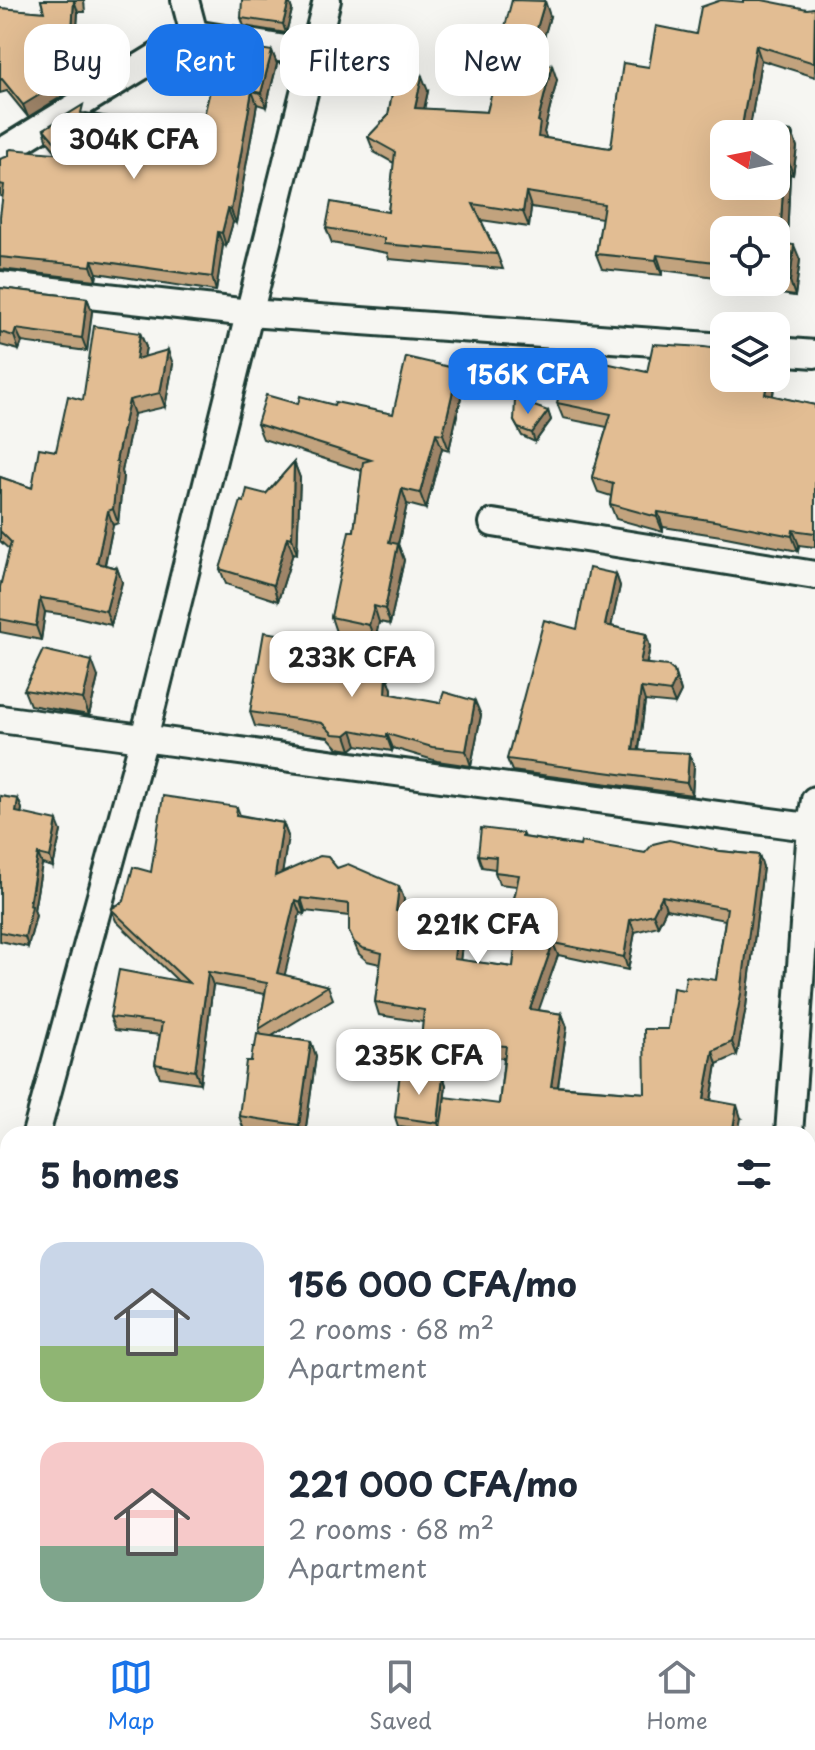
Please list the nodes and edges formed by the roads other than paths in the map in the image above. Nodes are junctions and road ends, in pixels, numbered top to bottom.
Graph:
1 (185, 0) edge
2 (327, 0) edge
3 (772, 0) edge
4 (815, 8) edge
5 (191, 24) edge
6 (322, 24) edge
7 (146, 63) edge
8 (304, 96) edge
9 (0, 153) edge
10 (0, 285) edge
11 (249, 313) junction
12 (710, 346) edge
13 (790, 352) edge
14 (815, 354) edge
15 (493, 523) dead end
16 (815, 575) edge
17 (0, 719) edge
18 (144, 738) junction
19 (815, 800) edge
20 (813, 828) edge
21 (38, 1126) edge
22 (790, 1126) edge

1 - 5 street
2 - 6 street
3 - 4 street
7 - 9 street
8 - 11 street
10 - 11 street
11 - 12 street
11 - 18 street
13 - 14 street
15 - 16 street
17 - 18 street
18 - 20 street
18 - 21 street
19 - 20 street
20 - 22 street

